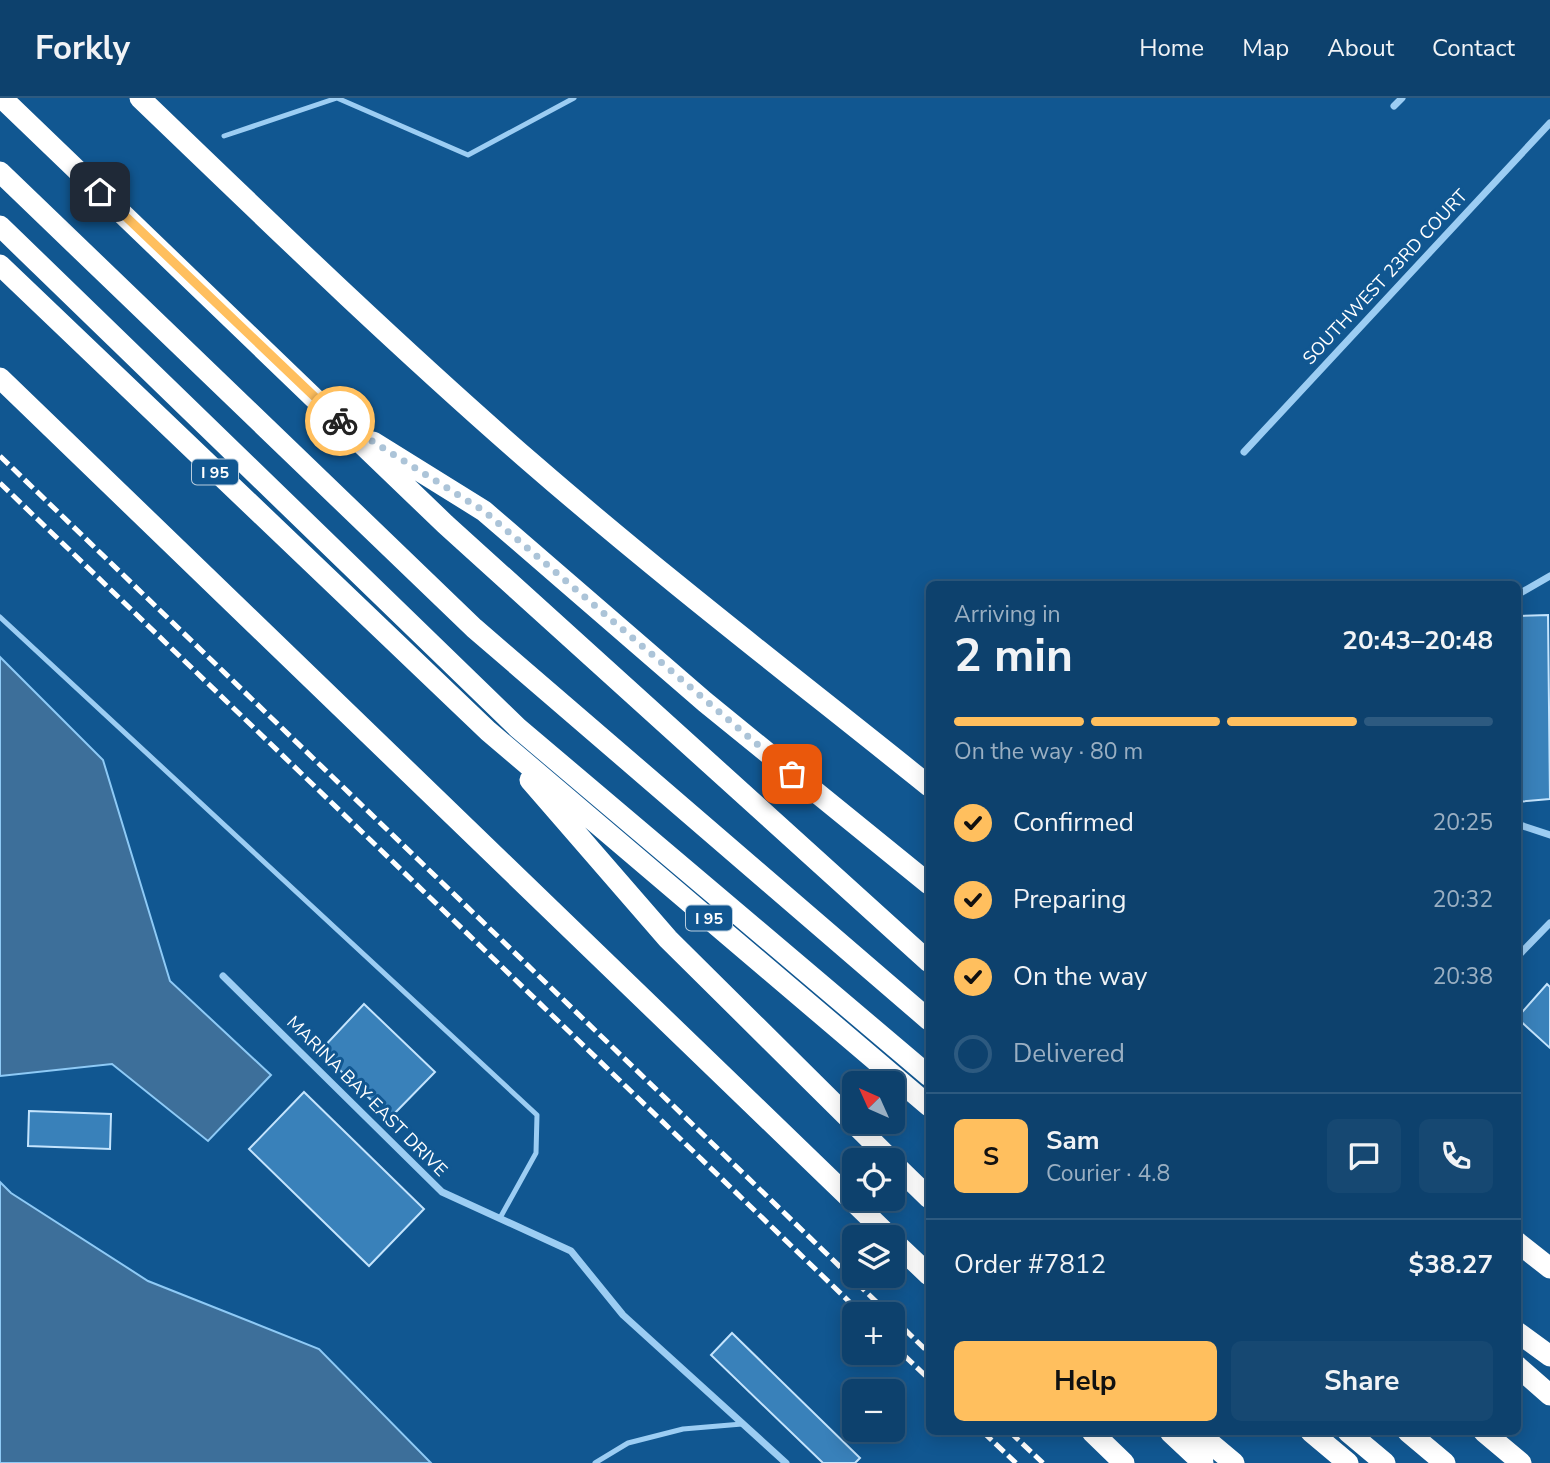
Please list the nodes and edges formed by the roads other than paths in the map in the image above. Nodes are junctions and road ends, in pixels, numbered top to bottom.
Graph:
1 (2, 98) edge
2 (141, 98) edge
3 (574, 98) edge
4 (1402, 98) edge
5 (1394, 106) dead end
6 (1550, 123) edge
7 (224, 136) dead end
8 (0, 172) edge
9 (0, 226) edge
10 (0, 265) edge
11 (0, 379) edge
12 (334, 417) junction
13 (1244, 452) dead end
14 (1550, 576) edge
15 (1521, 593) edge
16 (0, 617) edge
17 (488, 731) junction
18 (926, 784) edge
19 (1521, 825) edge
20 (1550, 835) edge
21 (926, 882) edge
22 (1550, 923) edge
23 (1521, 953) edge
24 (926, 959) edge
25 (223, 976) dead end
26 (926, 1017) edge
27 (926, 1073) edge
28 (926, 1103) edge
29 (879, 1148) edge
30 (905, 1174) edge
31 (926, 1195) edge
32 (499, 1218) junction
33 (878, 1225) edge
34 (1521, 1245) edge
35 (905, 1252) edge
36 (1550, 1268) edge
37 (926, 1272) edge
38 (1521, 1335) edge
39 (1550, 1356) edge
40 (1521, 1370) edge
41 (1550, 1395) edge
42 (742, 1424) junction
43 (1094, 1435) edge
44 (1173, 1435) edge
45 (1201, 1435) edge
46 (1315, 1435) edge
47 (1352, 1435) edge
48 (1412, 1435) edge
49 (1488, 1435) edge
50 (595, 1463) edge
51 (786, 1463) edge
52 (1124, 1463) edge
53 (1203, 1463) edge
54 (1234, 1463) edge
55 (1348, 1463) edge
56 (1385, 1463) edge
57 (1445, 1463) edge
58 (1521, 1463) edge

1 - 12 highway
2 - 18 highway
3 - 7 lane
4 - 5 street
6 - 13 street, SOUTHWEST 23RD COURT
8 - 26 highway
9 - 27 highway
10 - 17 highway, I 95
11 - 33 highway
12 - 21 highway
12 - 24 highway
14 - 15 street
16 - 32 lane
17 - 28 highway, I 95
17 - 29 highway
19 - 20 street
22 - 23 street
25 - 32 street, MARINA BAY EAST DRIVE
30 - 31 highway
32 - 42 street, MARINA BAY EAST DRIVE
34 - 36 highway
35 - 37 highway
38 - 39 highway
40 - 41 highway
42 - 50 lane
42 - 51 street, MARINA BAY EAST DRIVE
43 - 52 highway
44 - 53 highway
45 - 54 highway
46 - 55 highway
47 - 56 highway
48 - 57 highway
49 - 58 highway

